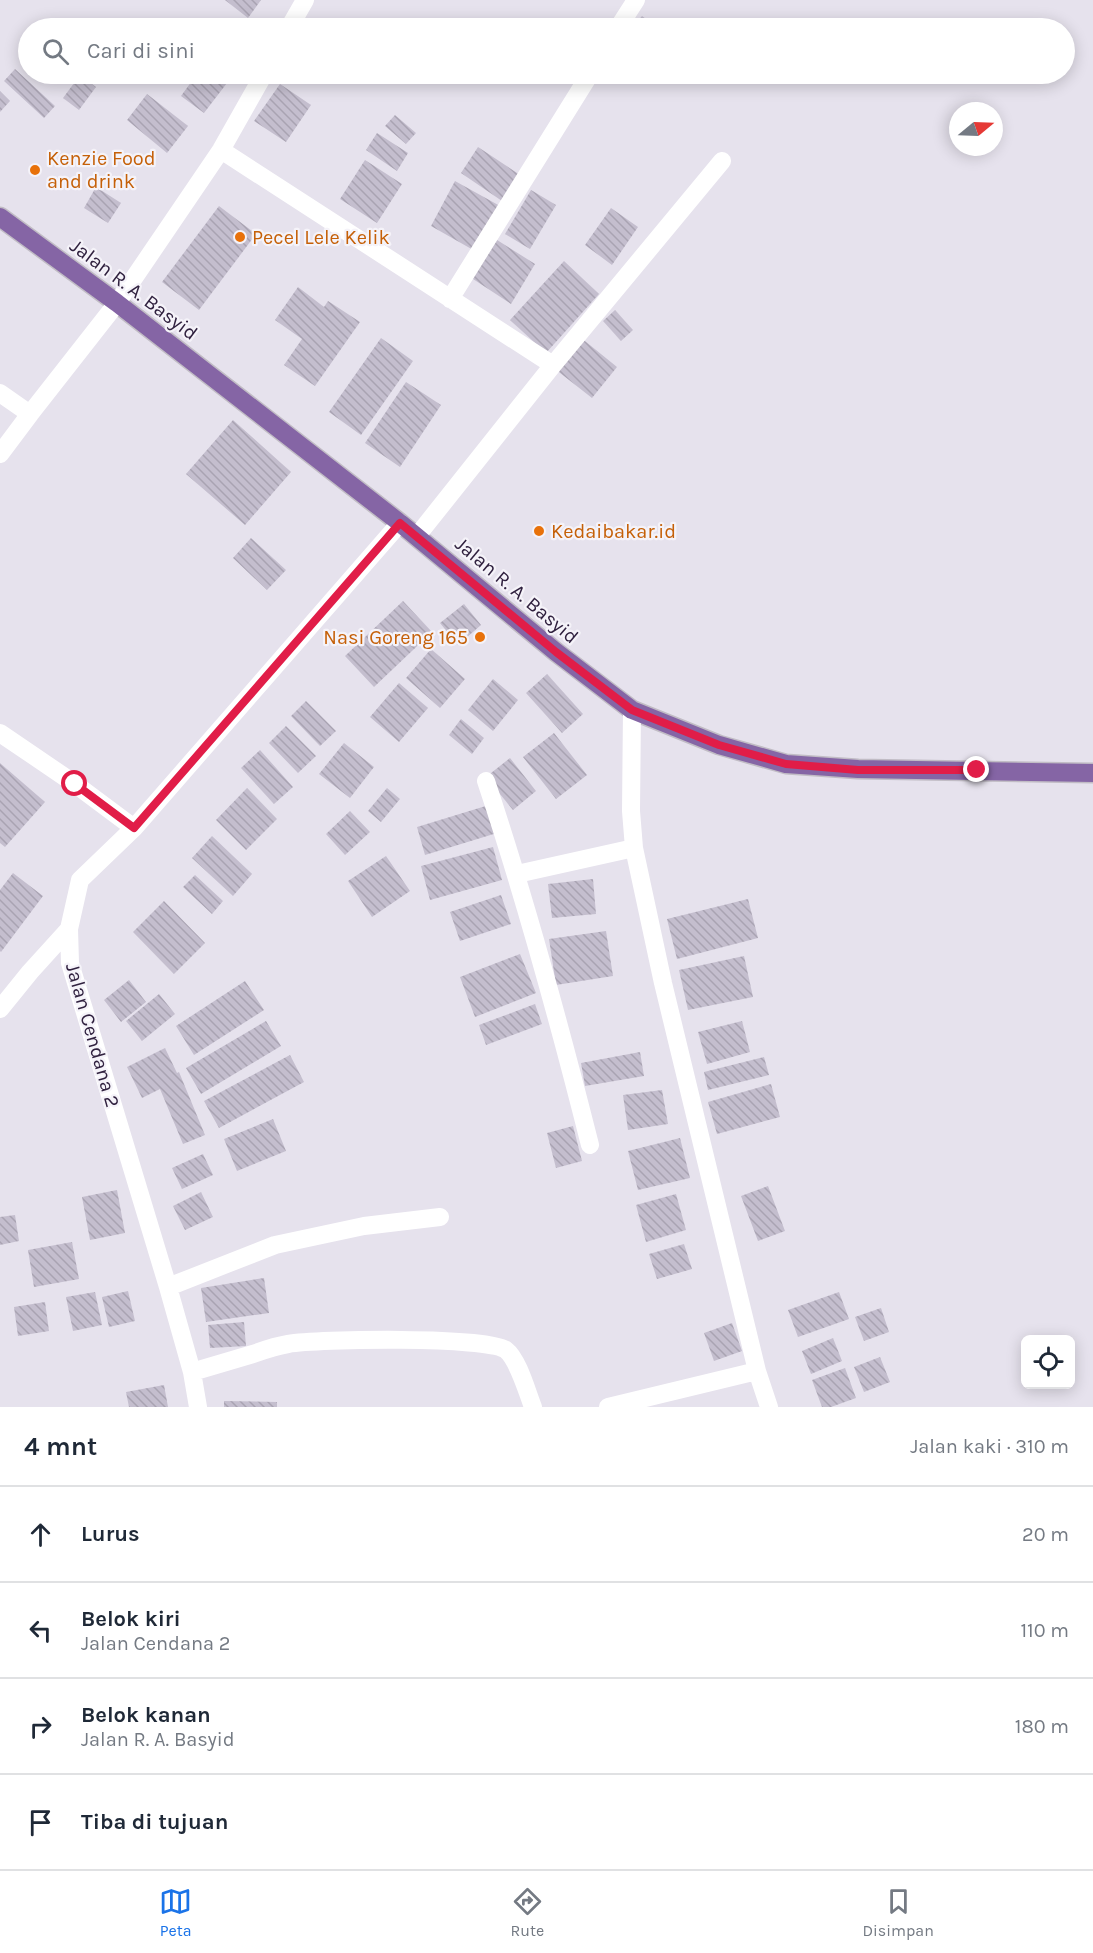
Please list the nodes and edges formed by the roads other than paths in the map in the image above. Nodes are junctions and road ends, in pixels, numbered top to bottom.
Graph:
1 (305, 0) edge
2 (636, 0) edge
3 (295, 18) edge
4 (624, 18) edge
5 (258, 84) edge
6 (584, 84) edge
7 (221, 150) junction
8 (722, 160) dead end
9 (0, 217) edge
10 (450, 299) junction
11 (117, 303) junction
12 (553, 365) junction
13 (0, 393) edge
14 (30, 414) junction
15 (0, 454) edge
16 (400, 523) junction
17 (417, 536) junction
18 (632, 710) junction
19 (0, 733) edge
20 (1093, 772) edge
21 (486, 781) dead end
22 (134, 828) junction
23 (634, 848) junction
24 (517, 874) junction
25 (69, 929) junction
26 (0, 1009) edge
27 (590, 1145) dead end
28 (440, 1217) dead end
29 (168, 1287) junction
30 (757, 1371) junction
31 (192, 1372) junction
32 (198, 1407) edge
33 (533, 1407) edge
34 (608, 1407) edge
35 (770, 1407) edge

1 - 3 street
2 - 4 street
5 - 7 street
6 - 10 street
7 - 10 street
7 - 11 street
8 - 12 street
9 - 11 main road, Jalan R. A. Basyid
10 - 12 street
11 - 14 street
11 - 16 main road, Jalan R. A. Basyid
12 - 17 street
13 - 14 street
14 - 15 street
16 - 17 main road, Jalan R. A. Basyid
16 - 22 street, Jalan Cendana 2
17 - 18 main road, Jalan R. A. Basyid
18 - 20 main road, Jalan R. A. Basyid
18 - 23 street
19 - 22 street
21 - 24 street
22 - 25 street, Jalan Cendana 2
23 - 24 street
23 - 30 street
24 - 27 street
25 - 26 street
25 - 29 street, Jalan Cendana 2
28 - 29 street
29 - 31 street, Jalan Cendana 2
30 - 34 street
30 - 35 street
31 - 32 street, Jalan Cendana 2
31 - 33 street

